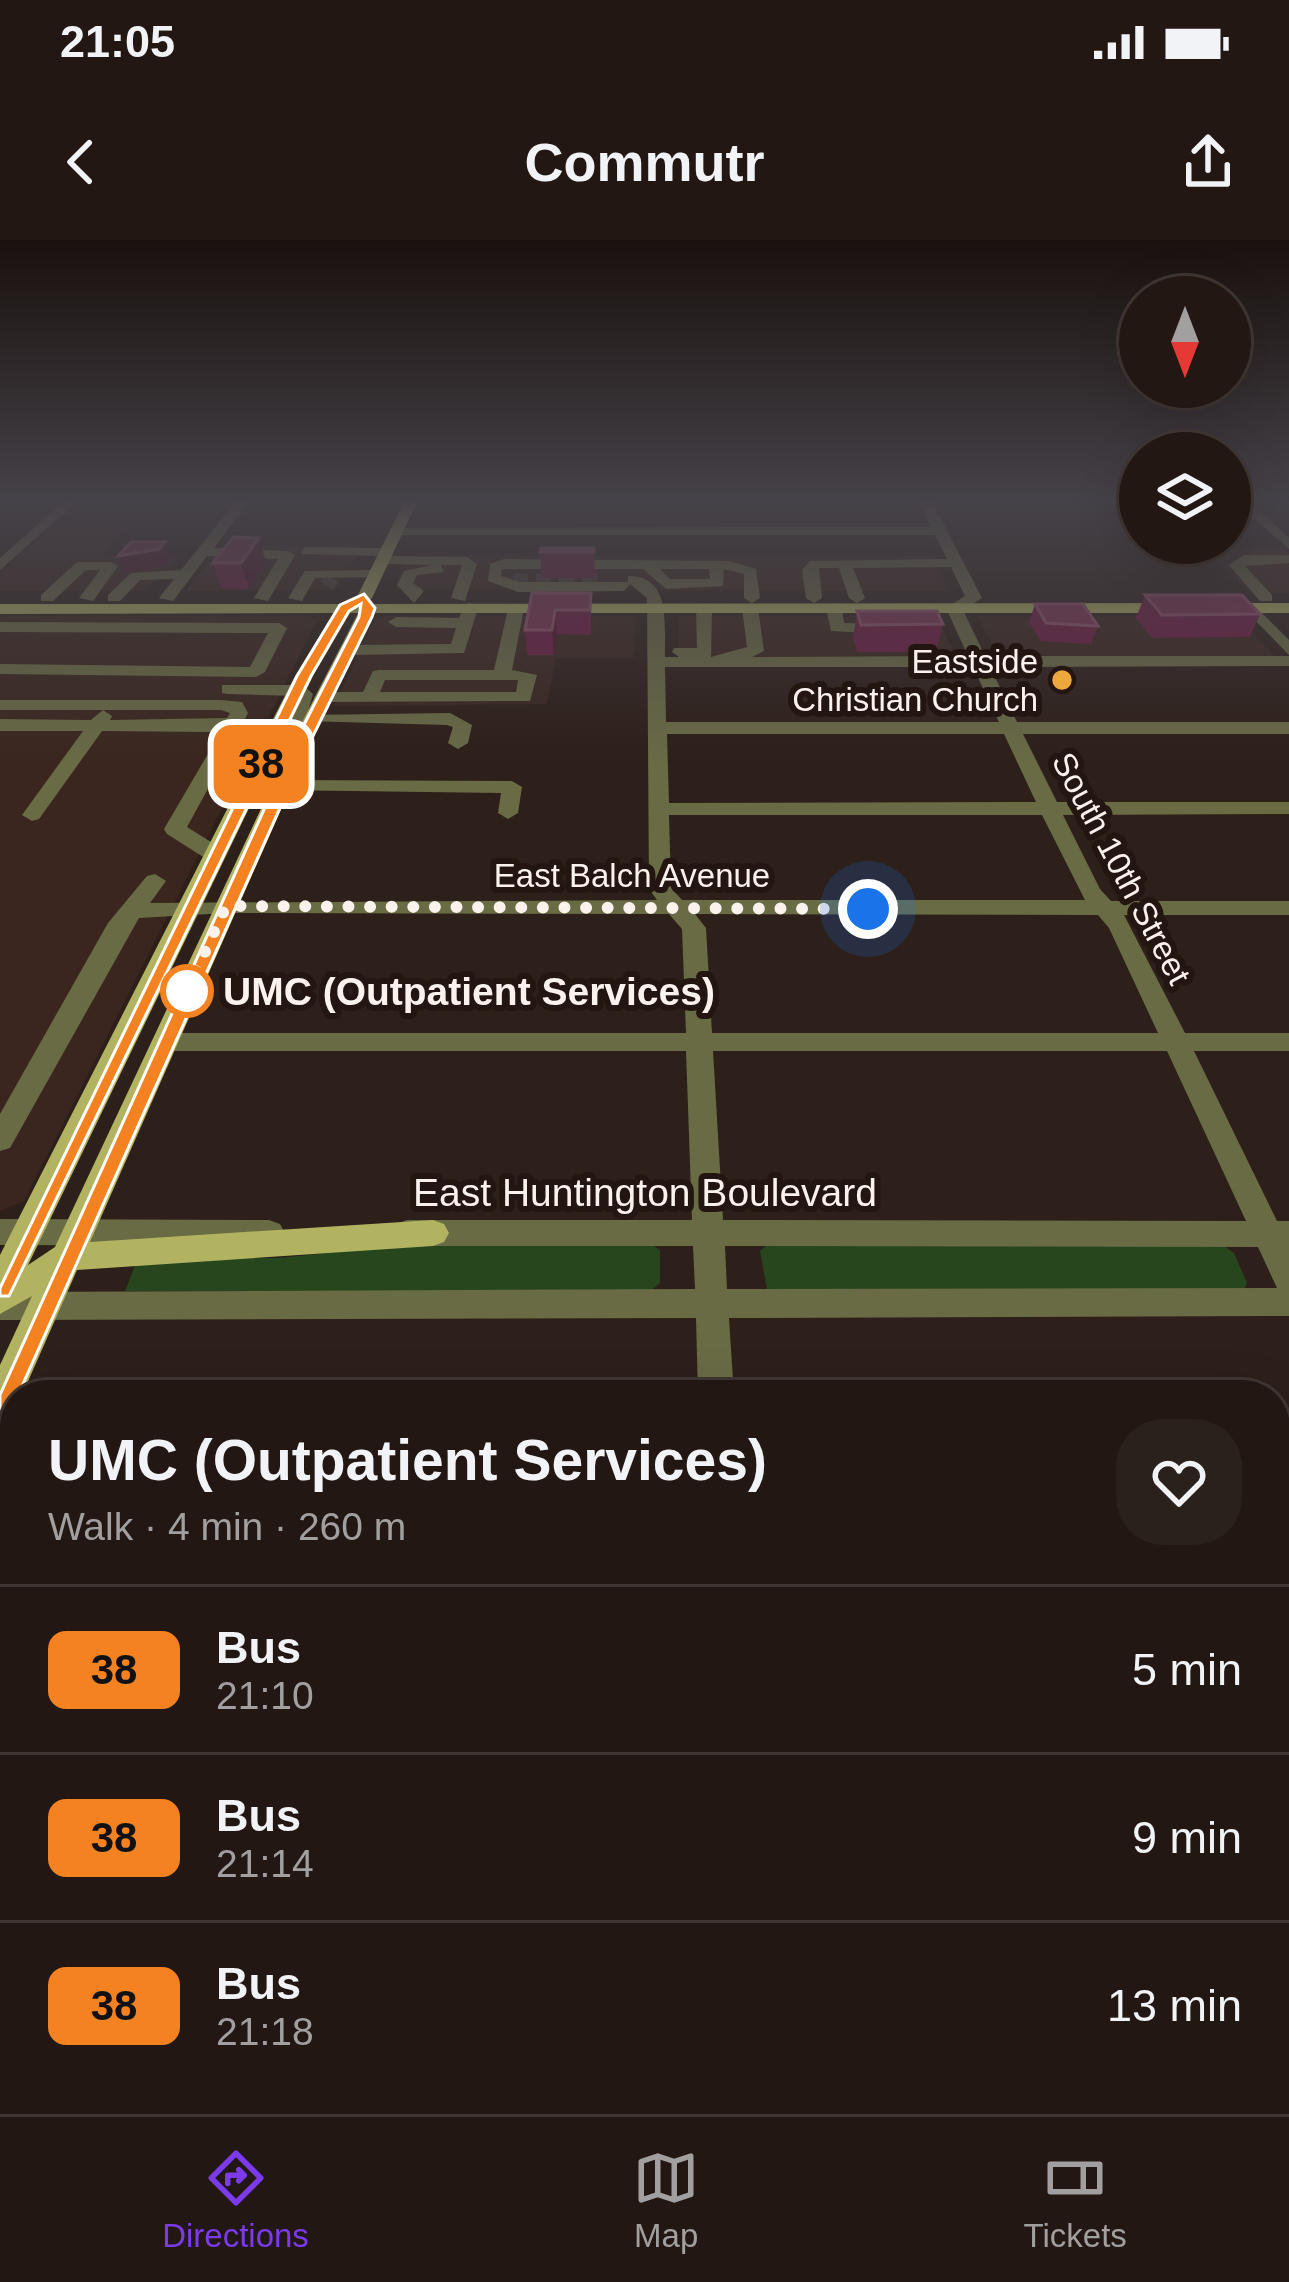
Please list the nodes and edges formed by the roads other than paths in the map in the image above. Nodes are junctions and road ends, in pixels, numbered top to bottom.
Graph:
1 (63, 587) edge
2 (95, 587) edge
3 (125, 587) edge
4 (175, 587) edge
5 (268, 587) edge
6 (313, 587) tunnel mouth
7 (369, 587) edge
8 (408, 587) edge
9 (467, 587) edge
10 (533, 587) tunnel mouth
11 (641, 587) edge
12 (751, 587) edge
13 (823, 587) edge
14 (853, 587) edge
15 (957, 587) edge
16 (1249, 587) edge
17 (506, 590) junction
18 (812, 590) junction
19 (299, 594) junction
20 (0, 598) edge
21 (87, 598) junction
22 (114, 598) junction
23 (167, 598) junction
24 (262, 598) junction
25 (857, 598) junction
26 (1289, 598) edge
27 (655, 603) junction
28 (751, 603) junction
29 (1259, 603) junction
30 (49, 604) junction
31 (359, 605) junction
32 (704, 608) junction
33 (834, 608) junction
34 (1289, 608) edge
35 (0, 609) edge
36 (404, 610) junction
37 (465, 610) junction
38 (958, 616) junction
39 (0, 627) edge
40 (33, 627) junction
41 (837, 628) junction
42 (921, 629) edge
43 (54, 648) junction
44 (99, 649) junction
45 (181, 650) junction
46 (349, 650) junction
47 (380, 650) junction
48 (1289, 650) edge
49 (706, 652) junction
50 (656, 657) junction
51 (1289, 661) edge
52 (843, 662) junction
53 (980, 662) junction
54 (0, 665) edge
55 (130, 665) junction
56 (502, 675) junction
57 (0, 688) edge
58 (328, 688) junction
59 (373, 688) junction
60 (297, 689) junction
61 (0, 705) edge
62 (313, 719) junction
63 (0, 725) edge
64 (96, 725) junction
65 (657, 728) junction
66 (1012, 728) junction
67 (1289, 728) edge
68 (458, 743) dead end
69 (270, 745) junction
70 (297, 752) junction
71 (282, 786) junction
72 (1289, 808) edge
73 (658, 809) junction
74 (1050, 809) junction
75 (508, 813) dead end
76 (32, 815) dead end
77 (216, 855) junction
78 (155, 881) dead end
79 (226, 906) junction
80 (190, 907) junction
81 (1289, 908) edge
82 (678, 909) junction
83 (1106, 909) junction
84 (132, 910) junction
85 (698, 1041) junction
86 (164, 1042) junction
87 (1175, 1042) junction
88 (1289, 1042) edge
89 (0, 1140) edge
90 (14, 1232) edge
91 (433, 1233) joint
92 (1279, 1234) edge
93 (708, 1235) junction
94 (72, 1244) junction
95 (1289, 1278) edge
96 (1, 1290) edge
97 (1289, 1302) edge
98 (713, 1304) junction
99 (44, 1306) junction
100 (11, 1380) edge
101 (716, 1380) edge

1 - 30 street
2 - 21 street
3 - 22 street
4 - 23 street
5 - 24 street
6 - 19 street
7 - 31 main road
8 - 36 street
9 - 37 street
10 - 17 main road
11 - 27 main road
12 - 28 street
13 - 18 street
14 - 25 street
15 - 38 street, South 10th Street
16 - 29 street
17 - 27 main road
17 - 37 main road
17 - 56 street
18 - 25 main road
18 - 28 main road
19 - 24 main road
19 - 31 main road
20 - 30 main road
21 - 22 main road
21 - 30 main road
22 - 23 main road
23 - 24 main road
25 - 38 main road
26 - 29 main road
27 - 28 main road
27 - 32 main road
27 - 50 street
28 - 32 main road
28 - 33 main road
28 - 49 street
29 - 34 main road
29 - 38 main road
29 - 48 street
30 - 31 main road
30 - 35 main road
30 - 40 street
31 - 36 main road
31 - 46 main road
31 - 60 main road
32 - 49 street
33 - 38 main road
33 - 41 street
36 - 37 street
36 - 37 main road
36 - 47 street
37 - 47 street
38 - 53 street, South 10th Street
39 - 40 street
40 - 43 street
40 - 54 street
41 - 42 street
41 - 52 street
43 - 44 street
43 - 44 street
43 - 54 street
44 - 55 street
44 - 55 street
45 - 45 street
45 - 55 street
45 - 55 street
46 - 47 street
46 - 58 main road
49 - 50 street
50 - 52 street
50 - 65 street
51 - 53 street
52 - 53 street
53 - 66 street, South 10th Street
55 - 57 street
55 - 60 street
55 - 61 street
55 - 64 street
55 - 64 street
56 - 59 street
56 - 59 street
58 - 59 street
58 - 62 main road
60 - 69 main road
60 - 70 street
62 - 68 street
62 - 70 main road
63 - 64 street
64 - 76 street
65 - 66 street
65 - 73 street
66 - 67 street
66 - 74 street, South 10th Street
69 - 77 main road
69 - 77 street
70 - 71 main road
71 - 75 street
71 - 79 main road
72 - 74 street
73 - 74 street
73 - 82 street
74 - 83 street, South 10th Street
77 - 80 main road
78 - 84 street
79 - 80 street, East Balch Avenue
79 - 82 street, East Balch Avenue
79 - 86 main road
80 - 84 street, East Balch Avenue
80 - 90 main road
81 - 83 street, East Balch Avenue
82 - 83 street, East Balch Avenue
82 - 85 street
83 - 87 street, South 10th Street
84 - 89 street
85 - 86 street
85 - 87 street
85 - 93 street
86 - 94 main road
87 - 88 street
87 - 92 street, South 10th Street
90 - 94 street
90 - 96 main road
91 - 93 street, East Huntington Boulevard
91 - 94 main road
92 - 93 street, East Huntington Boulevard
92 - 95 street, South 10th Street
93 - 98 street
94 - 96 main road
94 - 99 main road
96 - 99 street
97 - 98 street
98 - 99 street
98 - 101 street
99 - 100 main road

